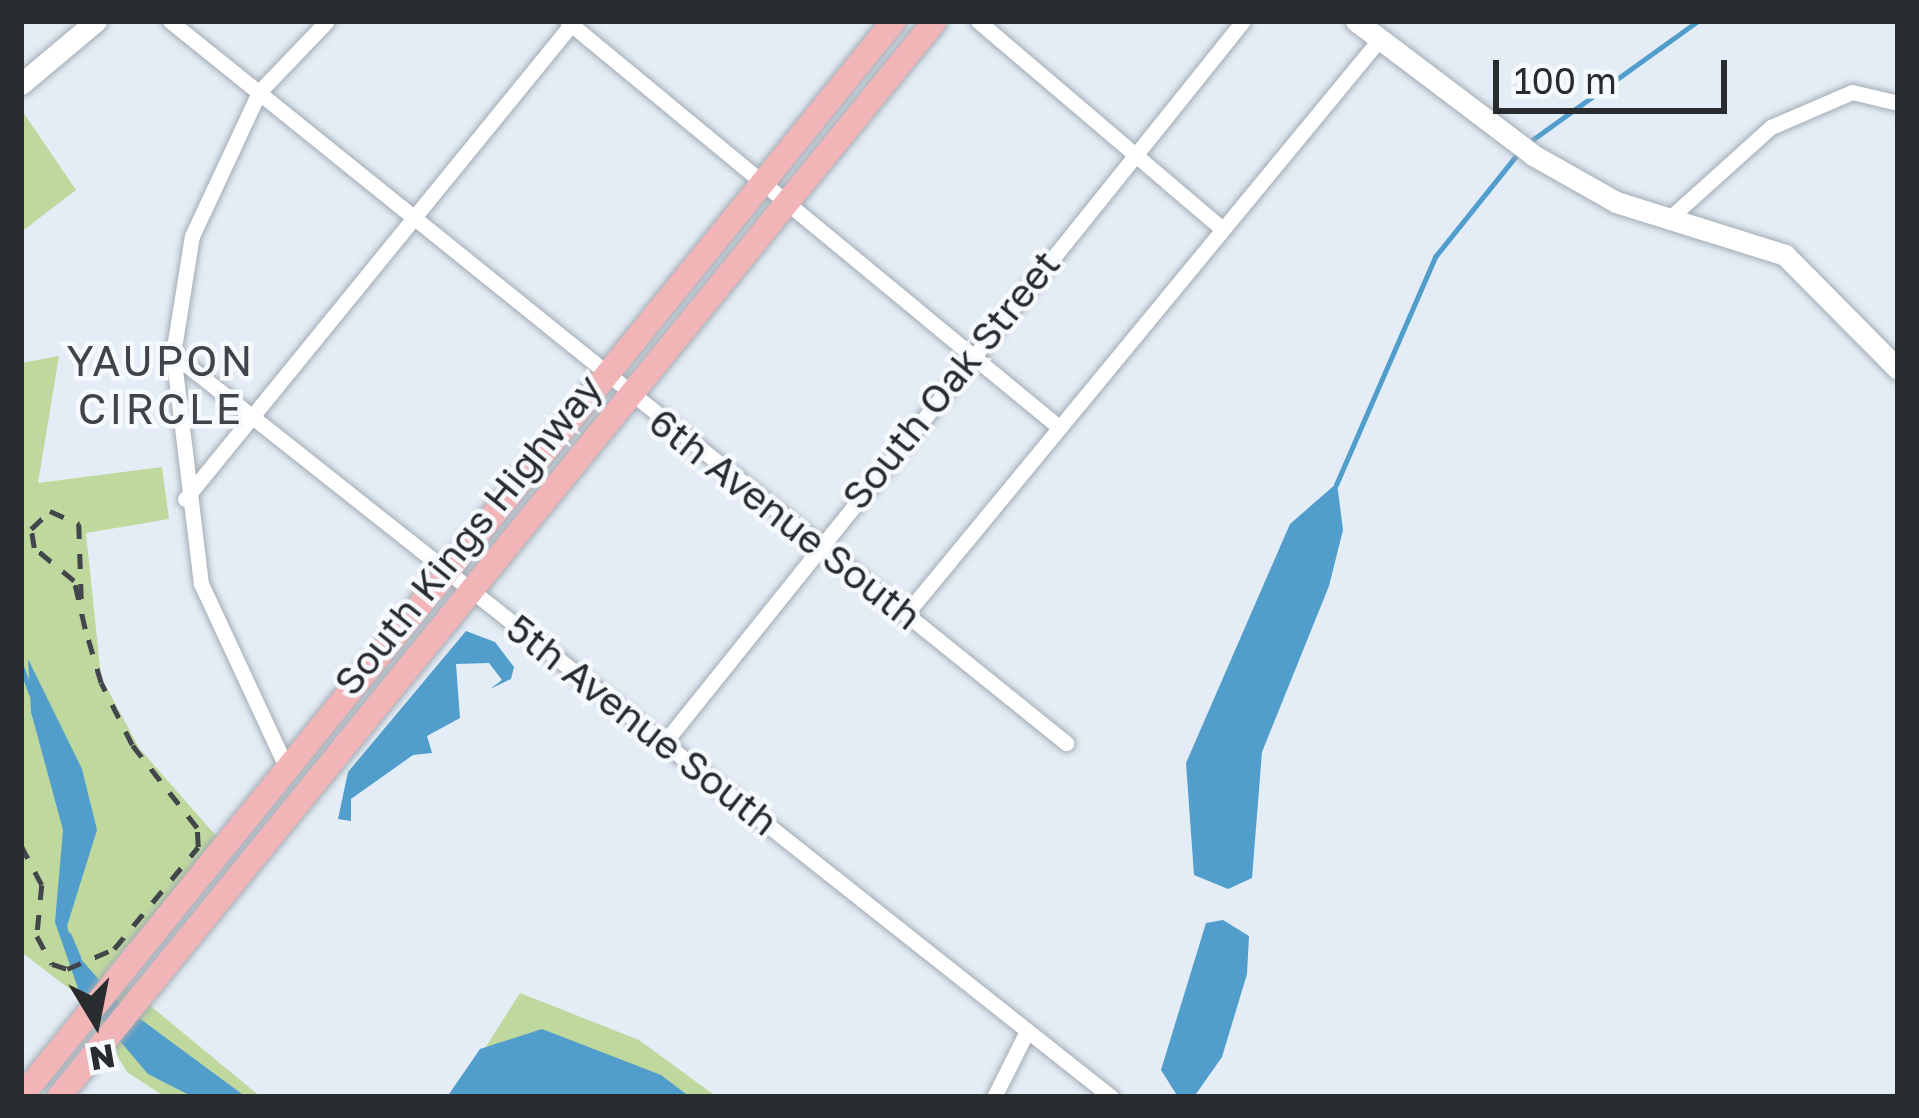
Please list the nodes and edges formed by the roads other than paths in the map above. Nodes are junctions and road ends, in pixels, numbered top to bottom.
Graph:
1 (96, 21) edge
2 (170, 21) edge
3 (327, 21) edge
4 (894, 21) edge
5 (935, 21) edge
6 (978, 21) edge
7 (1243, 21) edge
8 (1356, 21) edge
9 (571, 22) edge
10 (1379, 40) junction
11 (21, 84) edge
12 (259, 92) junction
13 (1898, 103) edge
14 (1133, 156) junction
15 (763, 180) junction
16 (788, 199) junction
17 (1672, 216) junction
18 (411, 221) junction
19 (1221, 228) junction
20 (173, 354) junction
21 (970, 356) junction
22 (1898, 369) edge
23 (605, 377) junction
24 (628, 395) junction
25 (254, 418) junction
26 (1055, 424) junction
27 (185, 499) junction
28 (817, 544) junction
29 (448, 572) junction
30 (471, 589) junction
31 (906, 614) junction
32 (664, 742) junction
33 (1066, 743) dead end
34 (288, 771) junction
35 (1027, 1030) junction
36 (21, 1097) edge
37 (59, 1097) edge
38 (994, 1097) edge
39 (1111, 1097) edge

1 - 11 street
2 - 12 street, 6th Avenue South
3 - 12 street
4 - 15 main road, South Kings Highway
5 - 16 main road, South Kings Highway
6 - 14 street
7 - 14 street, South Oak Street
8 - 10 street
9 - 15 street
9 - 18 street
10 - 17 street
10 - 19 street
12 - 18 street, 6th Avenue South
12 - 20 street
13 - 17 street
14 - 19 street
14 - 21 street, South Oak Street
15 - 16 street
15 - 23 main road, South Kings Highway
16 - 21 street
16 - 24 main road, South Kings Highway
17 - 22 street
18 - 23 street, 6th Avenue South
18 - 25 street
19 - 26 street
20 - 25 street, 5th Avenue South
20 - 27 street
21 - 26 street
21 - 28 street, South Oak Street
23 - 24 street, 6th Avenue South
23 - 29 main road, South Kings Highway
24 - 28 street, 6th Avenue South
24 - 30 main road, South Kings Highway
25 - 27 street
25 - 29 street, 5th Avenue South
26 - 31 street
27 - 34 street
28 - 31 street, 6th Avenue South
28 - 32 street, South Oak Street
29 - 30 street, 5th Avenue South
29 - 34 main road, South Kings Highway
30 - 32 street, 5th Avenue South
30 - 37 main road, South Kings Highway
31 - 33 street, 6th Avenue South
32 - 35 street, 5th Avenue South
34 - 36 main road, South Kings Highway
35 - 38 street
35 - 39 street, 5th Avenue South

